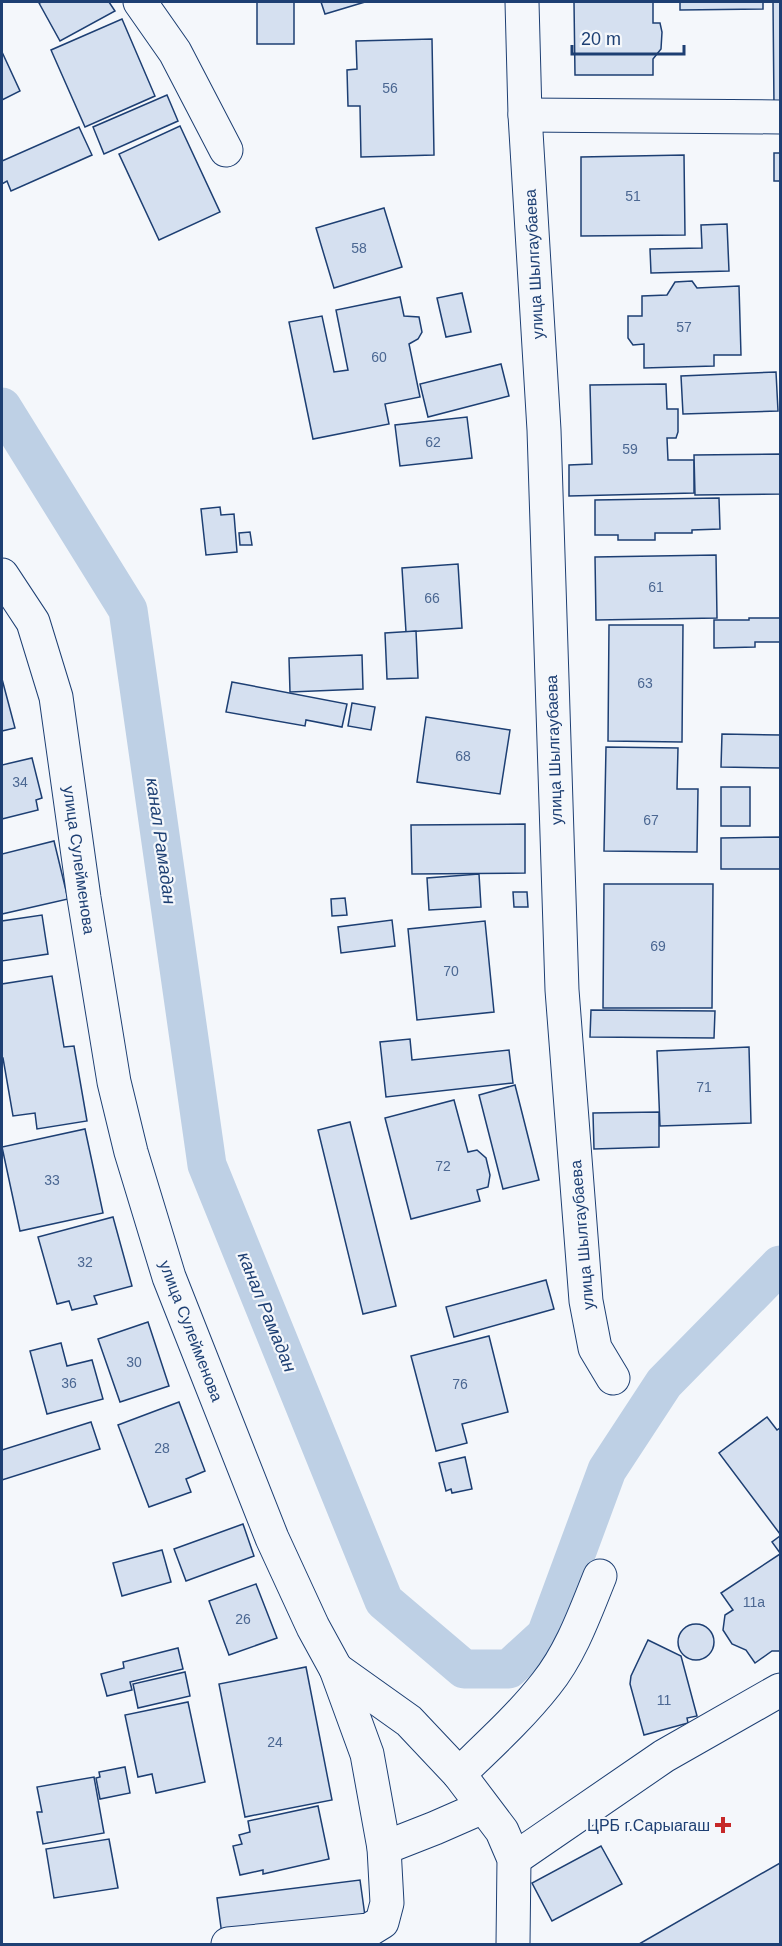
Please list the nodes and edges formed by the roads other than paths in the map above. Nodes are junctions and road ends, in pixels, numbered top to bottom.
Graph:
1 (140, 2) edge
2 (522, 2) edge
3 (525, 115) junction
4 (780, 117) edge
5 (226, 150) dead end
6 (2, 575) edge
7 (613, 1378) dead end
8 (600, 1576) dead end
9 (336, 1669) junction
10 (780, 1690) edge
11 (459, 1774) junction
12 (483, 1807) junction
13 (384, 1848) junction
14 (514, 1859) junction
15 (228, 1944) edge
16 (513, 1944) edge

1 - 5 street
2 - 3 street, улица Шылгаубаева
3 - 4 street
3 - 7 street, улица Шылгаубаева
6 - 9 street, улица Сулейменова
8 - 11 street
9 - 11 street
9 - 13 street, улица Сулейменова
10 - 14 street
11 - 12 street
12 - 13 street
12 - 14 street
13 - 15 street, улица Сулейменова
14 - 16 street

